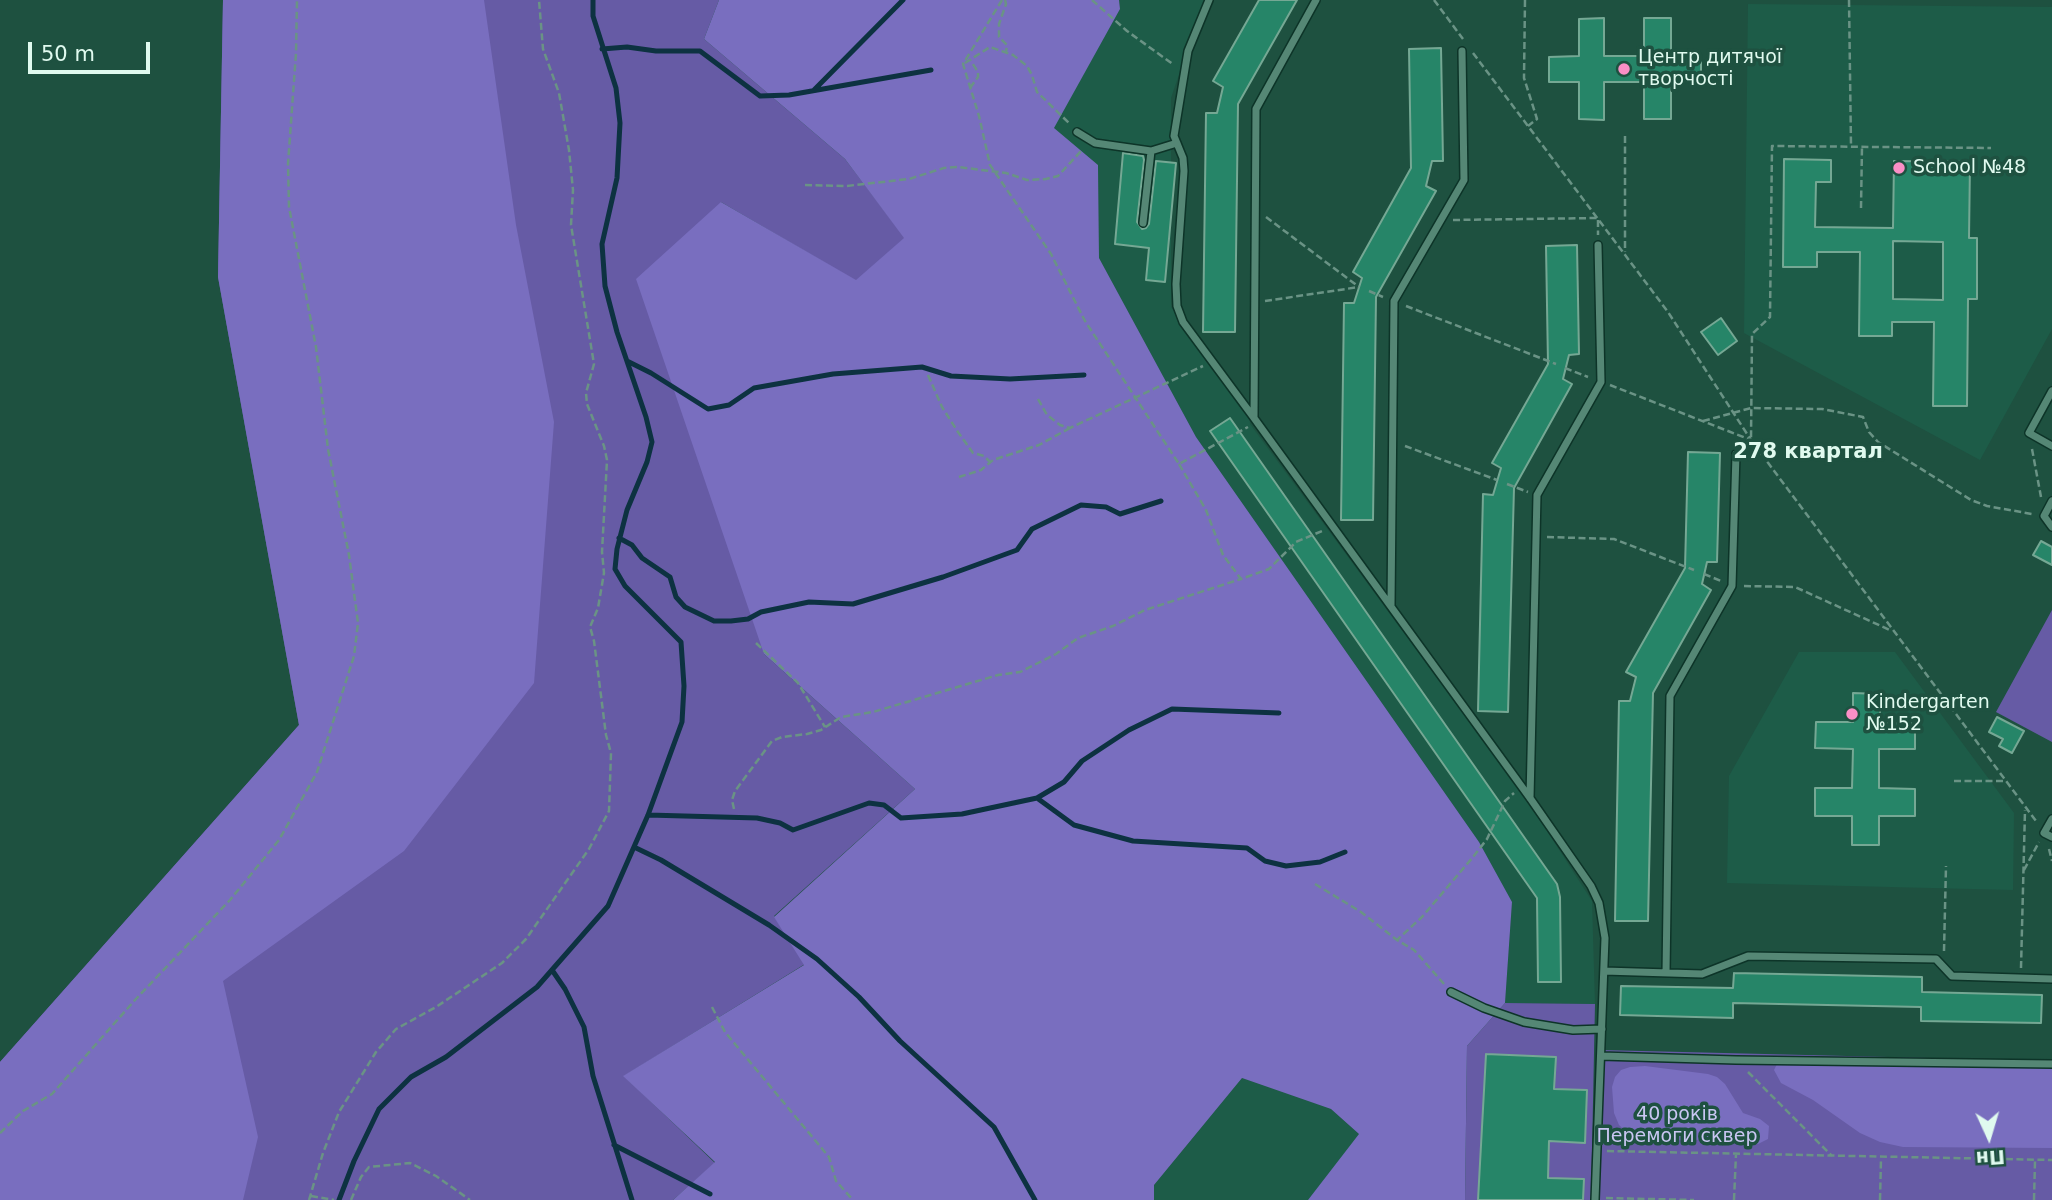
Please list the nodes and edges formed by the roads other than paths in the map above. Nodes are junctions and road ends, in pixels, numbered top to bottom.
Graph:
1 (1209, 0) edge
2 (1317, 0) edge
3 (1462, 51) dead end
4 (1077, 132) road end
5 (1177, 142) junction
6 (1152, 151) junction
7 (1143, 223) dead end
8 (1598, 245) road end
9 (2052, 391) edge
10 (1255, 419) junction
11 (2052, 446) edge
12 (1736, 454) dead end
13 (2052, 501) edge
14 (2052, 527) edge
15 (1391, 604) junction
16 (1530, 798) junction
17 (2052, 819) edge
18 (2048, 835) edge
19 (1604, 971) junction
20 (1666, 973) junction
21 (2052, 979) edge
22 (1451, 992) road end
23 (1602, 1029) junction
24 (1601, 1056) junction
25 (2052, 1063) edge
26 (1598, 1199) edge

1 - 5 lane
2 - 10 lane
3 - 15 lane
4 - 6 lane
5 - 6 lane
5 - 10 lane
6 - 7 lane
8 - 16 lane
9 - 11 lane
10 - 15 lane
12 - 20 lane
13 - 14 lane
15 - 16 lane
16 - 19 lane
17 - 18 lane
19 - 20 lane
19 - 23 lane
20 - 21 lane
22 - 23 lane
23 - 24 lane
24 - 25 lane
24 - 26 lane

